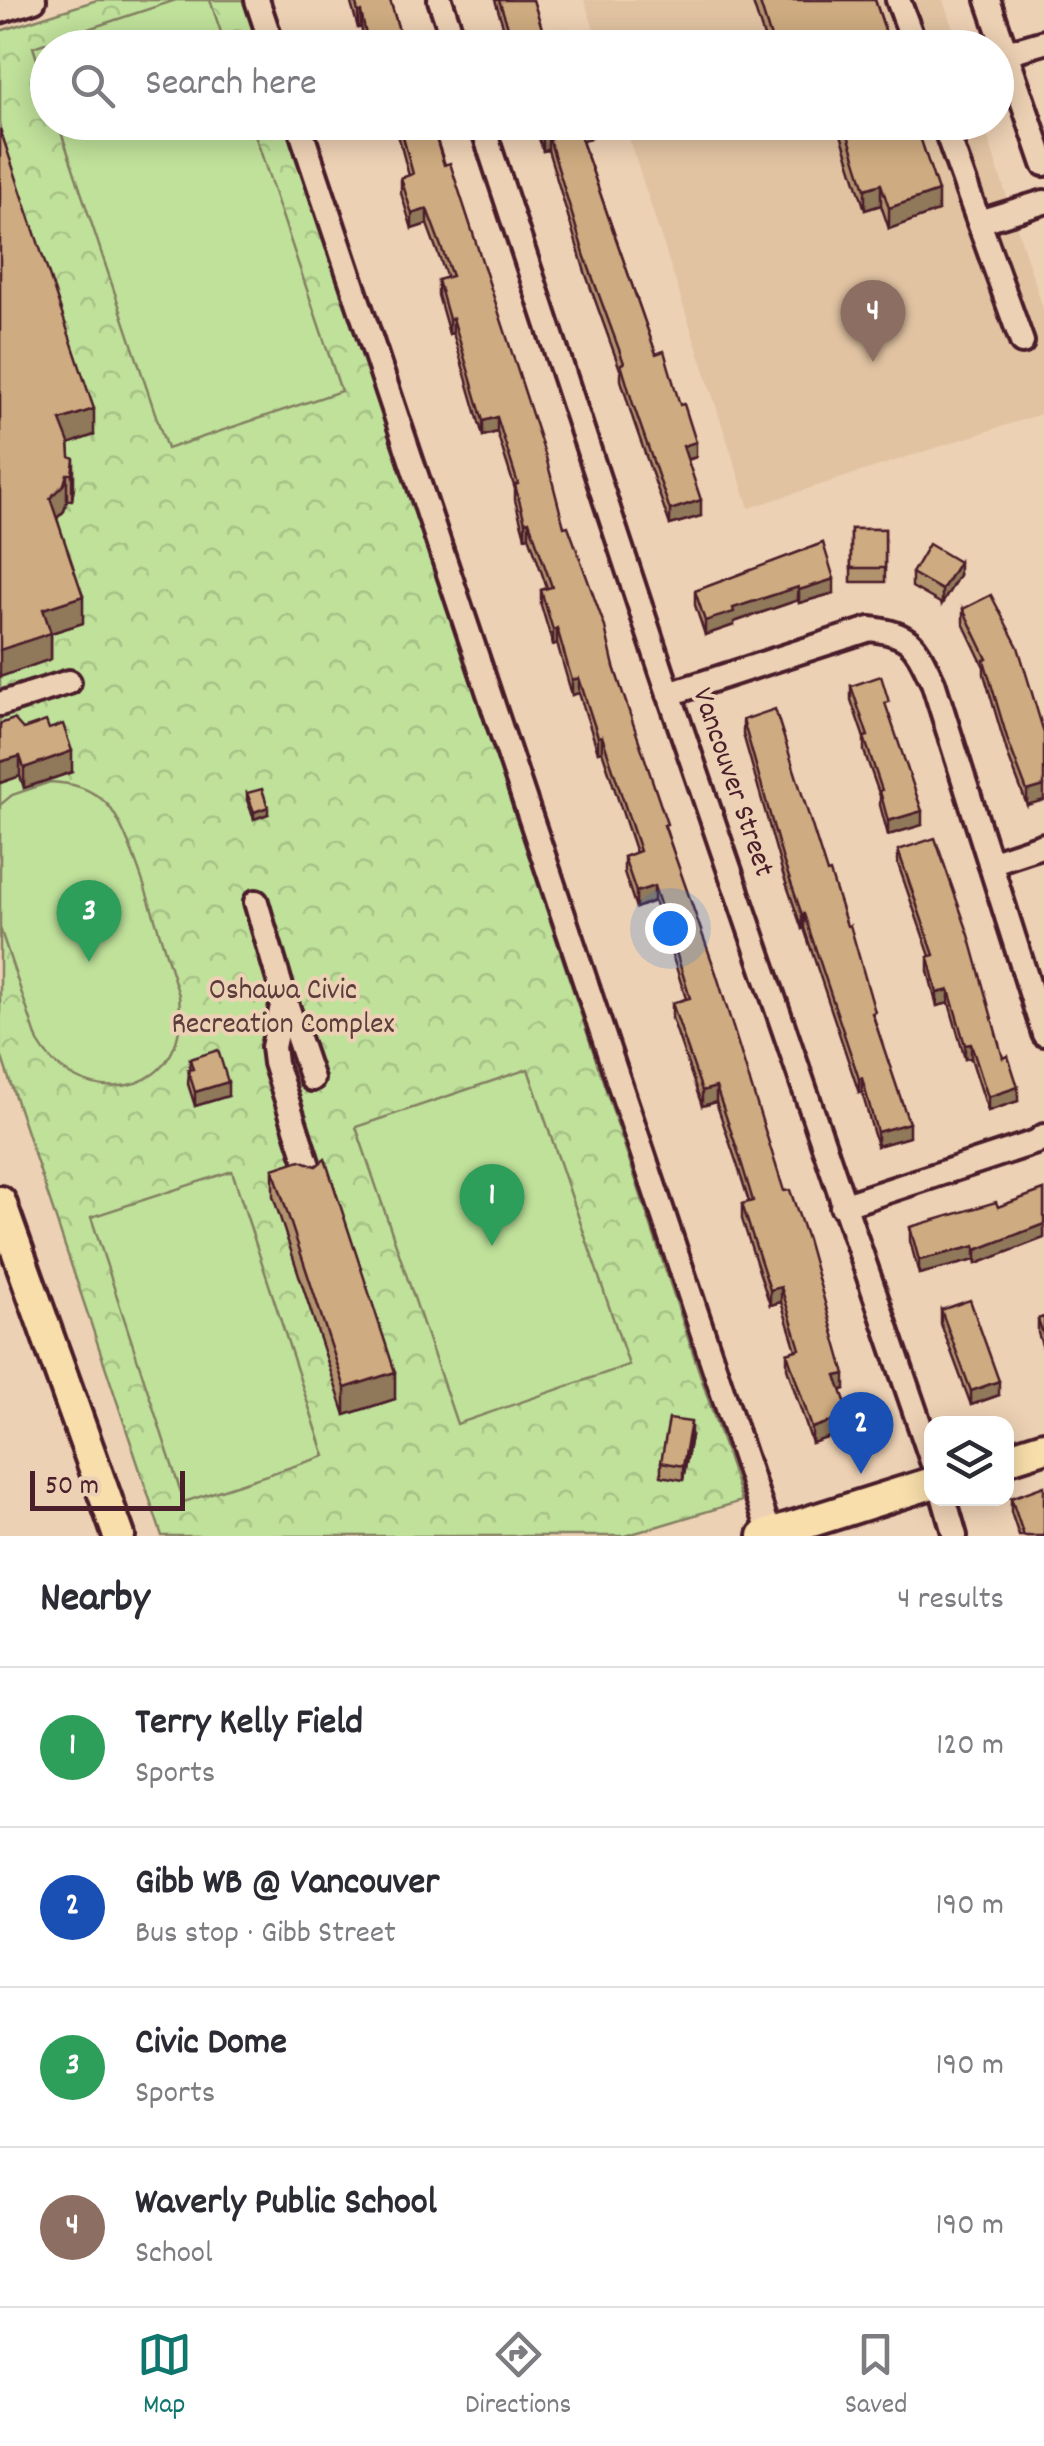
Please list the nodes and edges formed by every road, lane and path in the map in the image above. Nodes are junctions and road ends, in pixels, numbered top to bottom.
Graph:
1 (34, 0) edge
2 (257, 0) edge
3 (440, 0) edge
4 (898, 0) edge
5 (988, 0) edge
6 (0, 10) edge
7 (267, 30) edge
8 (450, 30) edge
9 (909, 30) edge
10 (996, 30) edge
11 (1044, 42) edge
12 (1014, 51) edge
13 (1014, 86) edge
14 (304, 140) edge
15 (486, 140) edge
16 (949, 140) edge
17 (1044, 164) edge
18 (1044, 202) edge
19 (979, 222) junction
20 (1022, 342) dead end
21 (69, 682) dead end
22 (669, 694) junction
23 (0, 704) edge
24 (1044, 846) edge
25 (990, 863) junction
26 (256, 902) dead end
27 (284, 996) junction
28 (1044, 1034) edge
29 (312, 1079) dead end
30 (1044, 1136) edge
31 (312, 1178) edge
32 (0, 1202) edge
33 (842, 1206) junction
34 (924, 1438) edge
35 (1044, 1447) edge
36 (1014, 1456) edge
37 (924, 1485) edge
38 (946, 1506) edge
39 (767, 1535) edge
40 (119, 1536) edge
41 (955, 1536) edge

1 - 6 street
2 - 7 street
3 - 8 street
4 - 9 street
5 - 10 street
11 - 12 street
13 - 17 street
14 - 39 street
15 - 22 street, Vancouver Street
16 - 19 street
18 - 19 street
19 - 20 street
21 - 23 street
22 - 25 street
22 - 33 street, Vancouver Street
24 - 25 street
25 - 28 street
26 - 27 street
27 - 29 street
27 - 31 street
30 - 33 street
32 - 40 main road
33 - 34 street, Vancouver Street
35 - 36 main road
37 - 39 main road
38 - 41 street

